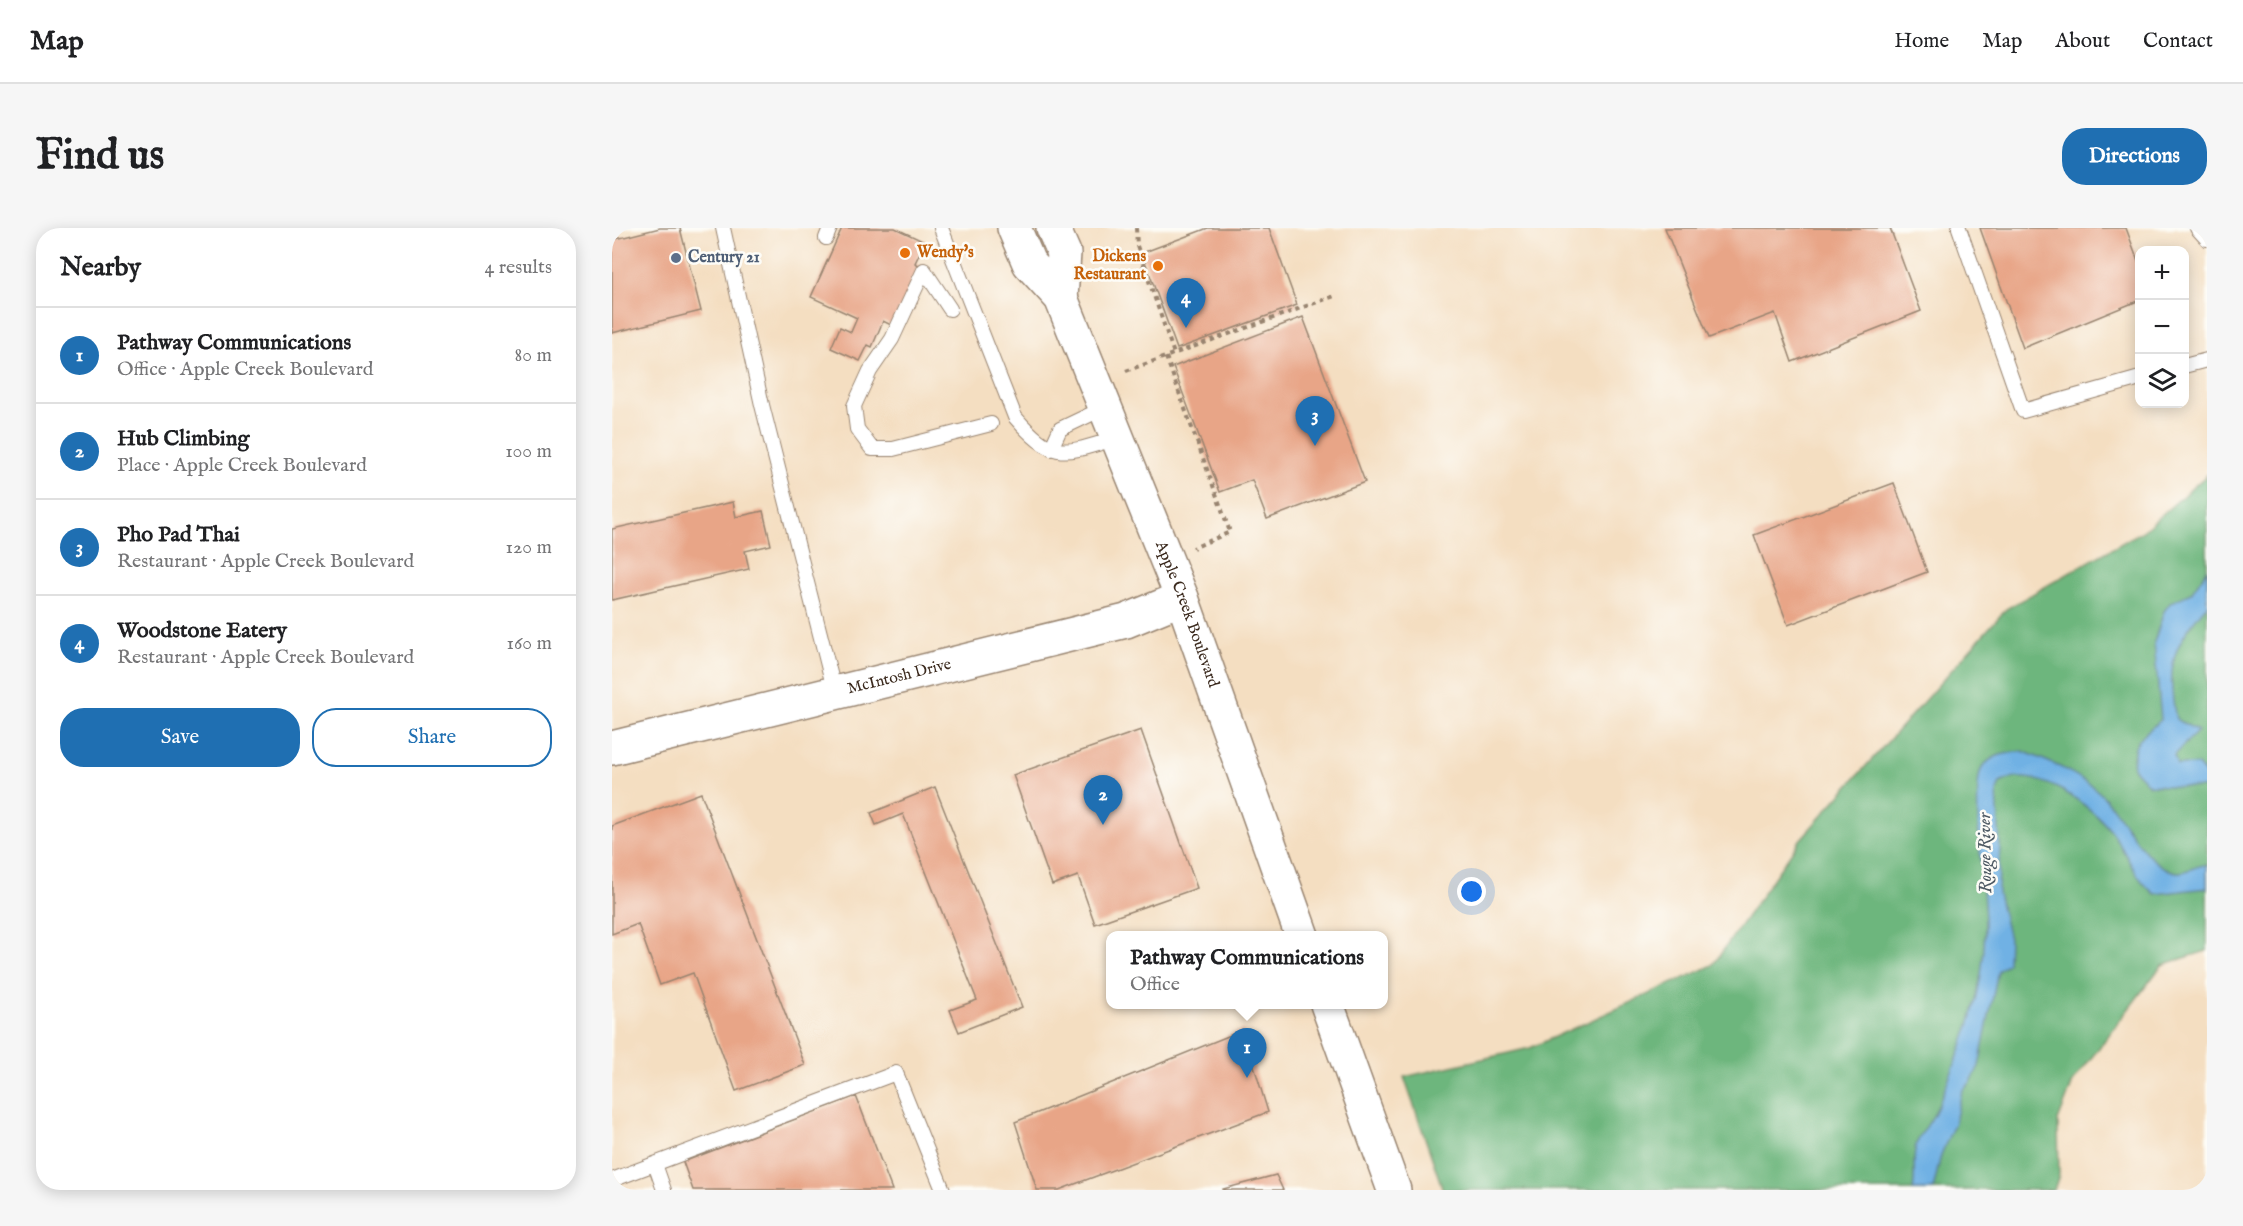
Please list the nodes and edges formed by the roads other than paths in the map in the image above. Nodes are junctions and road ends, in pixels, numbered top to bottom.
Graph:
1 (723, 228) edge
2 (941, 228) edge
3 (1014, 228) edge
4 (1053, 228) edge
5 (1959, 228) edge
6 (2197, 228) edge
7 (2207, 239) edge
8 (1061, 298) junction
9 (950, 309) dead end
10 (2207, 360) edge
11 (2189, 365) edge
12 (2135, 379) edge
13 (1111, 423) junction
14 (991, 424) dead end
15 (1051, 449) junction
16 (1182, 598) junction
17 (835, 695) junction
18 (612, 748) edge
19 (1300, 931) edge
20 (1328, 1009) edge
21 (655, 1164) junction
22 (612, 1180) edge
23 (664, 1190) edge
24 (943, 1190) edge
25 (1394, 1190) edge

1 - 17 lane
2 - 15 lane
3 - 8 main road, Apple Creek Boulevard
4 - 8 main road, Apple Creek Boulevard
5 - 12 lane
6 - 7 lane
8 - 13 main road, Apple Creek Boulevard
9 - 14 lane
10 - 11 lane
13 - 15 lane
13 - 15 lane
13 - 16 main road, Apple Creek Boulevard
16 - 17 main road, McIntosh Drive
16 - 19 main road, Apple Creek Boulevard
17 - 18 main road, McIntosh Drive
20 - 25 main road
21 - 22 lane
21 - 23 lane
21 - 24 lane

